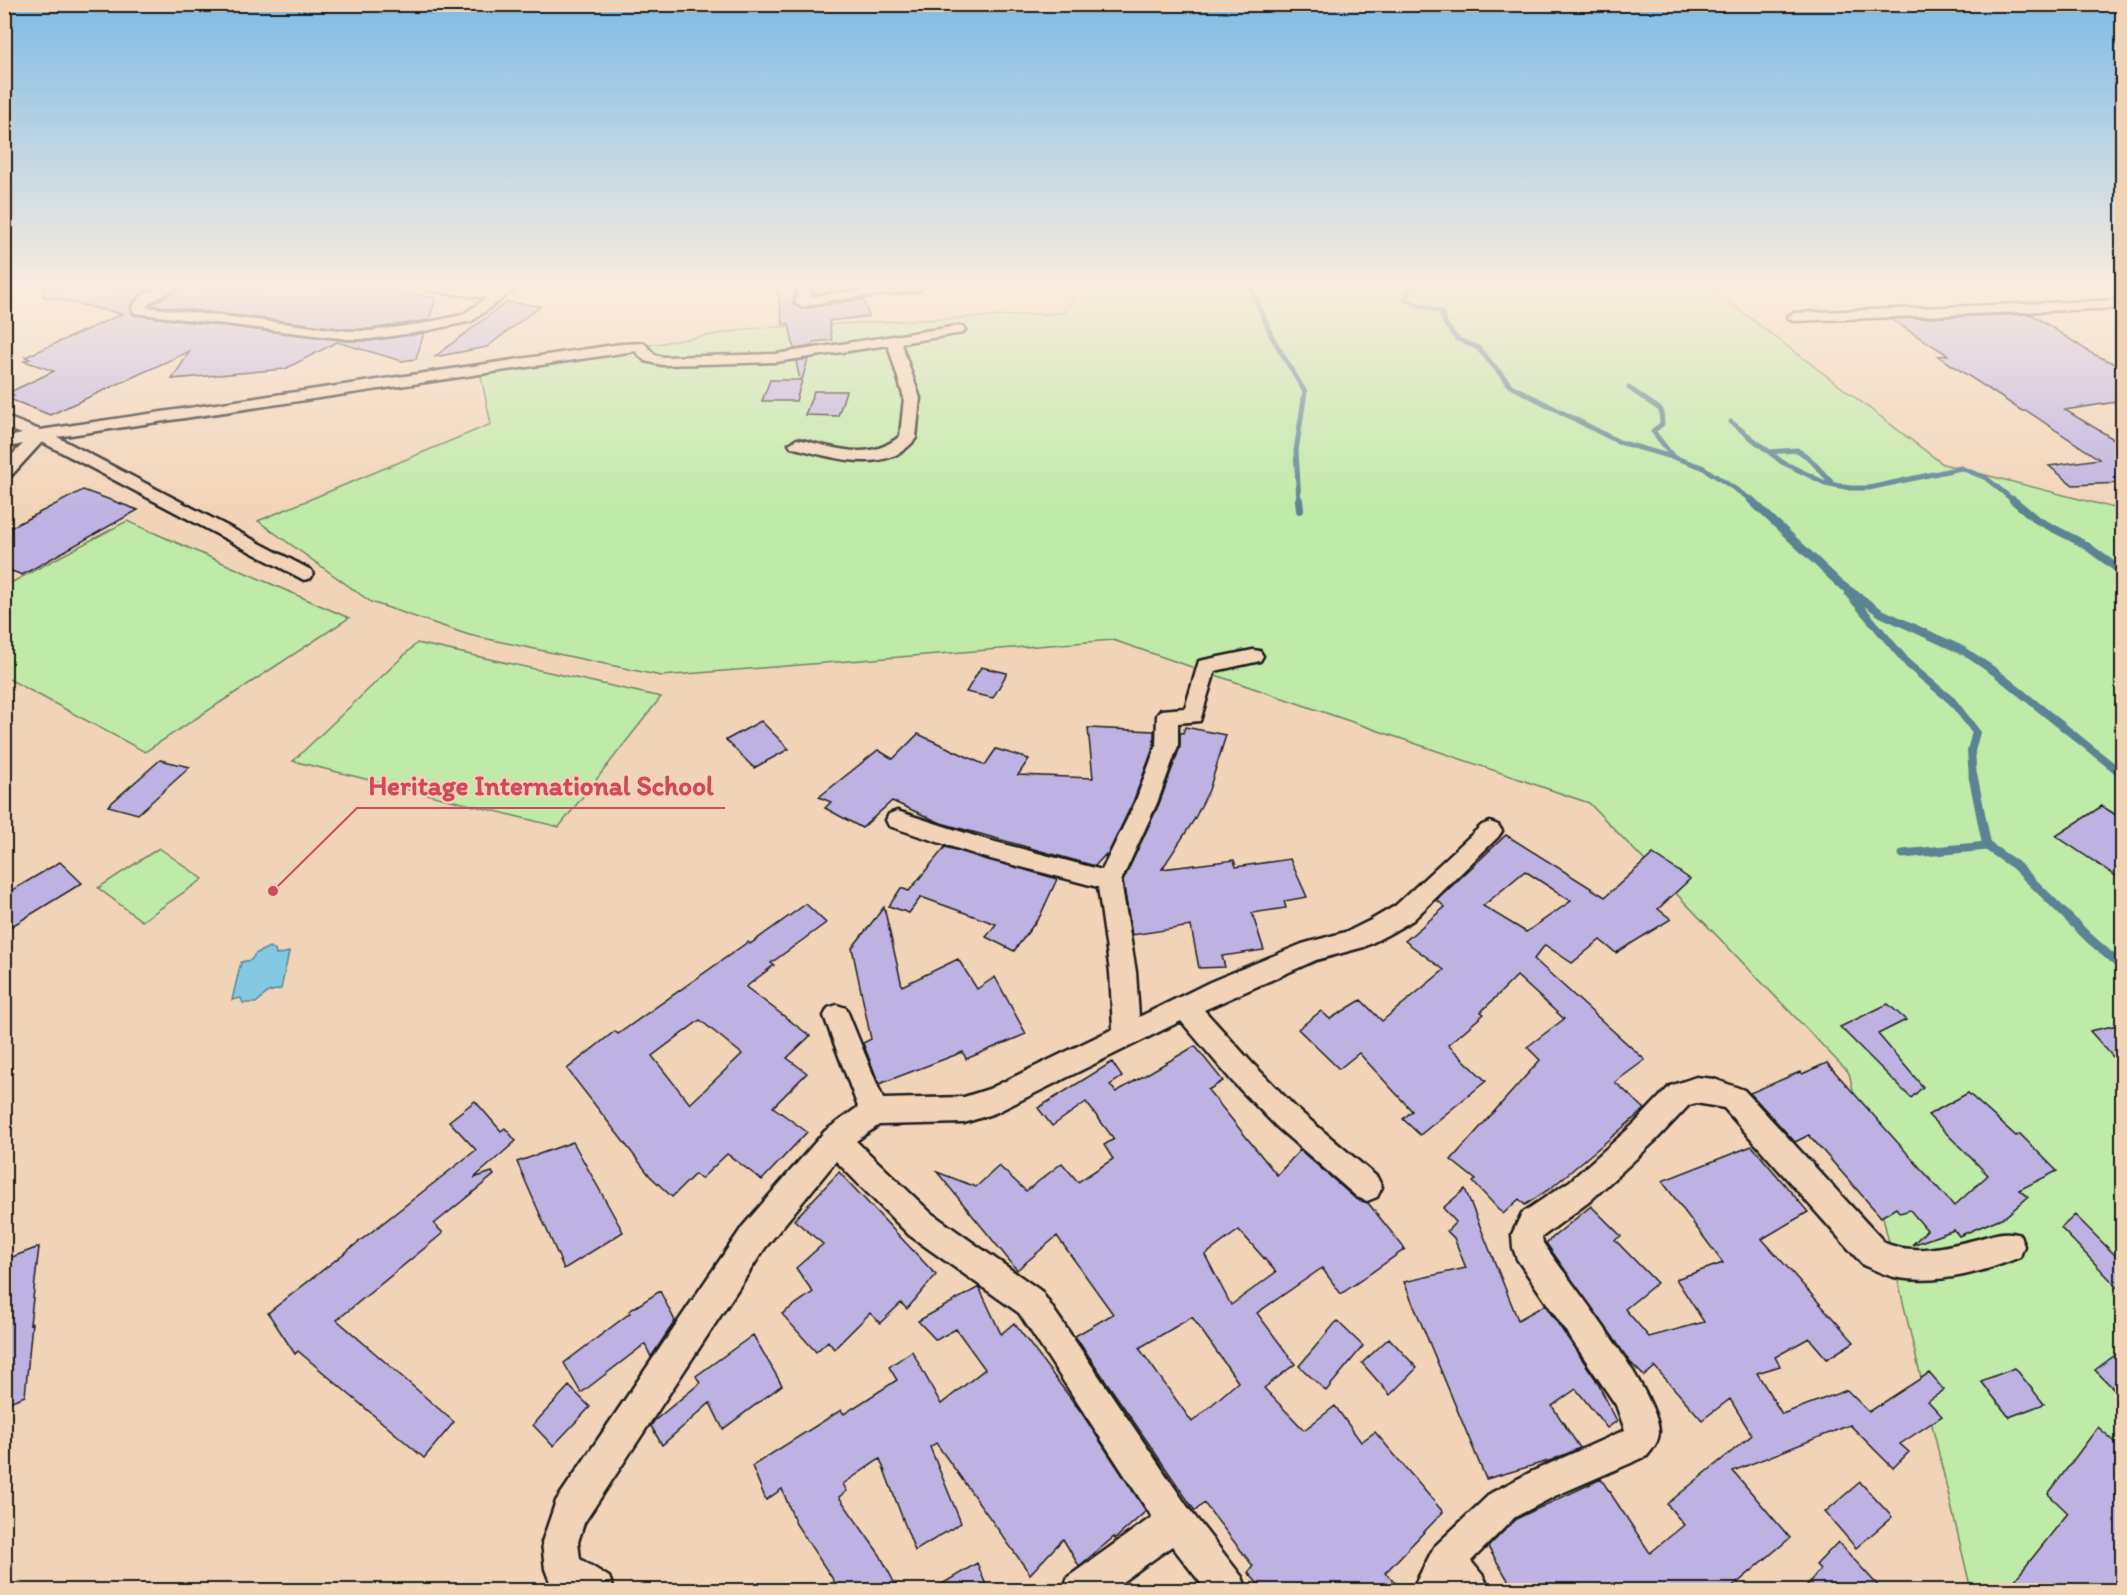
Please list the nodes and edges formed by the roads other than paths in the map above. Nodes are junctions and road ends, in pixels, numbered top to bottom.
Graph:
1 (531, 361) edge
2 (900, 361) edge
3 (4, 421) edge
4 (40, 435) junction
5 (4, 442) edge
6 (797, 444) dead end
7 (4, 472) edge
8 (304, 574) dead end
9 (1253, 656) dead end
10 (897, 820) dead end
11 (1490, 831) dead end
12 (1109, 881) junction
13 (1186, 1008) junction
14 (837, 1016) dead end
15 (1127, 1036) junction
16 (874, 1112) junction
17 (835, 1140) junction
18 (1368, 1187) dead end
19 (2009, 1246) dead end
20 (1176, 1522) junction
21 (1439, 1575) edge
22 (596, 1590) edge
23 (1081, 1590) edge
24 (1229, 1590) edge
25 (1471, 1590) edge

1 - 4 street
2 - 6 street
3 - 4 street
4 - 5 street
4 - 7 street
4 - 8 street
9 - 12 street
10 - 12 street
11 - 13 street
12 - 15 street
13 - 15 street
13 - 18 street
14 - 16 street
15 - 16 street
16 - 17 street
17 - 20 street
17 - 22 street
19 - 21 street
20 - 23 street
20 - 24 street
21 - 25 street

